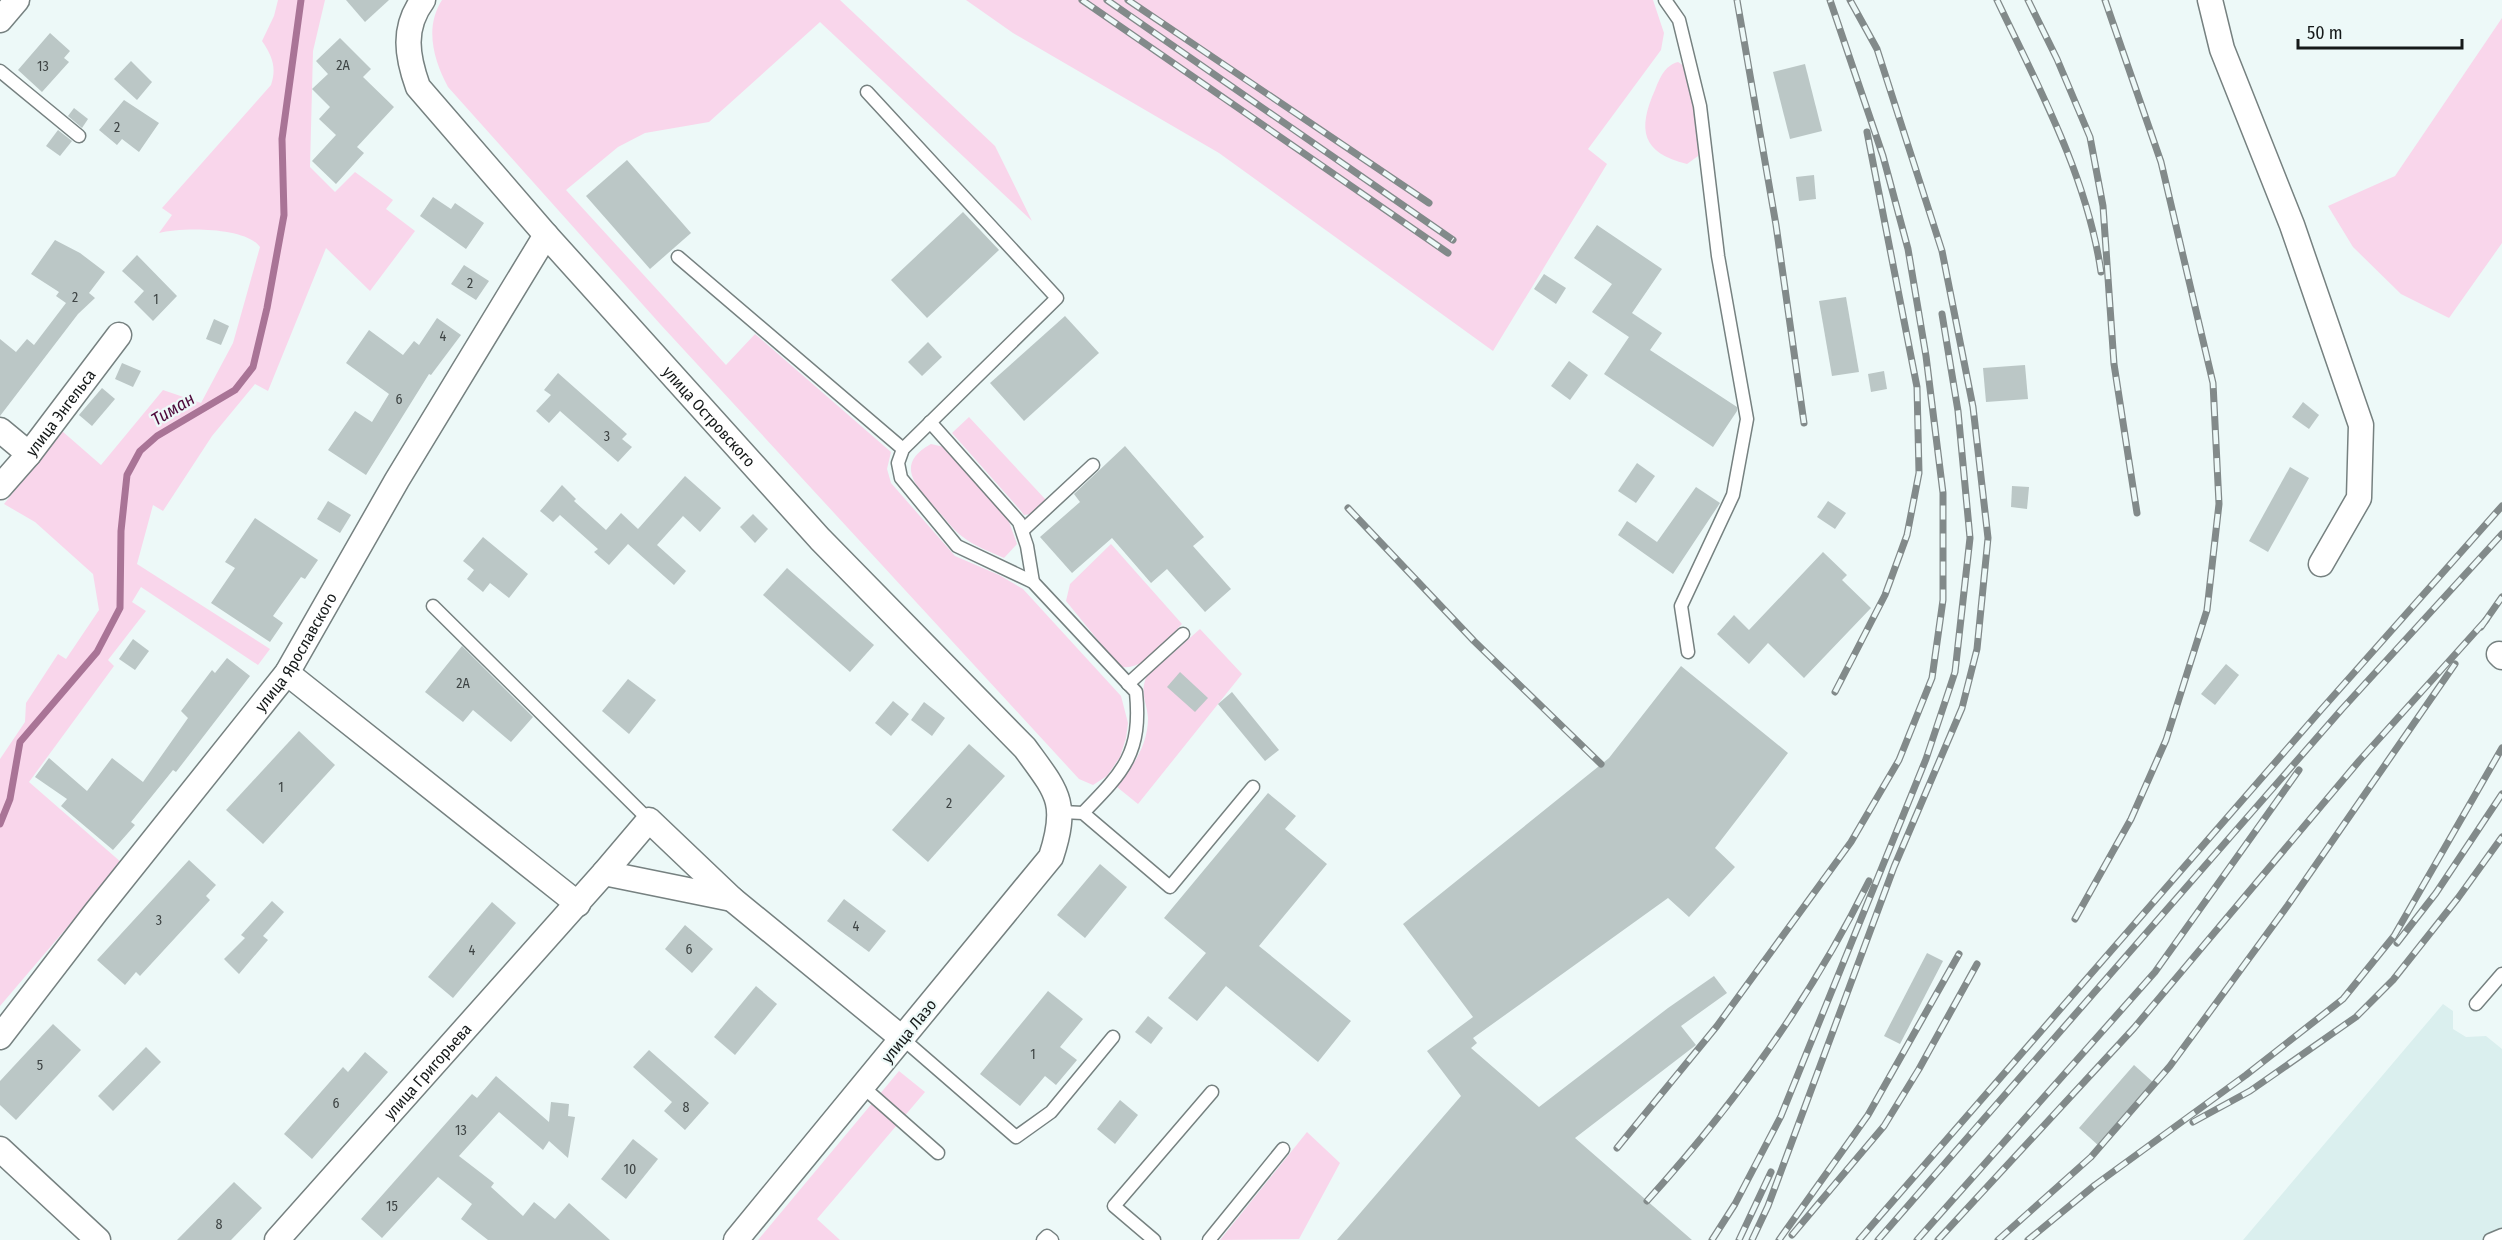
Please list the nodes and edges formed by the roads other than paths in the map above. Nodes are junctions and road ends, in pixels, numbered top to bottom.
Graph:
1 (17, 0) edge
2 (423, 0) edge
3 (1665, 0) edge
4 (2210, 0) edge
5 (0, 20) edge
6 (0, 71) edge
7 (867, 92) dead end
8 (79, 136) dead end
9 (546, 235) junction
10 (678, 257) dead end
11 (119, 335) dead end
12 (930, 422) junction
13 (0, 430) edge
14 (903, 449) junction
15 (29, 454) junction
16 (1093, 465) dead end
17 (0, 487) edge
18 (1023, 530) junction
19 (2321, 564) dead end
20 (1033, 582) junction
21 (433, 606) dead end
22 (1183, 634) dead end
23 (1688, 652) dead end
24 (287, 673) junction
25 (1128, 684) junction
26 (1253, 787) dead end
27 (1072, 812) junction
28 (649, 820) junction
29 (604, 873) junction
30 (732, 899) junction
31 (578, 904) junction
32 (2502, 974) edge
33 (2476, 1004) dead end
34 (0, 1037) edge
35 (1113, 1037) dead end
36 (903, 1039) junction
37 (863, 1087) junction
38 (1212, 1092) dead end
39 (0, 1149) edge
40 (1283, 1149) dead end
41 (938, 1153) dead end
42 (2502, 1235) edge
43 (98, 1240) edge
44 (277, 1240) edge
45 (736, 1240) edge
46 (1043, 1240) edge
47 (1052, 1240) edge
48 (1154, 1240) edge
49 (1209, 1240) edge
50 (2490, 1240) edge

1 - 5 street
2 - 9 street, улица Островского
3 - 23 lane
4 - 19 street
6 - 8 lane
7 - 12 lane
9 - 24 street, улица Ярославского
9 - 27 street, улица Островского
10 - 14 lane
11 - 15 street, улица Энгельса
12 - 14 lane
12 - 18 lane
13 - 15 street
14 - 20 lane
15 - 17 street, улица Энгельса
16 - 18 lane
18 - 20 lane
20 - 25 lane
21 - 28 lane
22 - 25 lane
24 - 31 street
24 - 34 street, улица Ярославского
25 - 27 lane
26 - 27 lane
27 - 36 street, улица Лазо
28 - 29 street, улица Григорьева
28 - 30 street
29 - 30 street
29 - 31 street, улица Григорьева
30 - 36 street
31 - 44 street, улица Григорьева
32 - 33 lane
35 - 36 lane
36 - 37 street, улица Лазо
37 - 41 lane
37 - 45 street, улица Лазо
38 - 48 lane
39 - 43 street
40 - 49 lane
42 - 50 lane
46 - 47 lane

